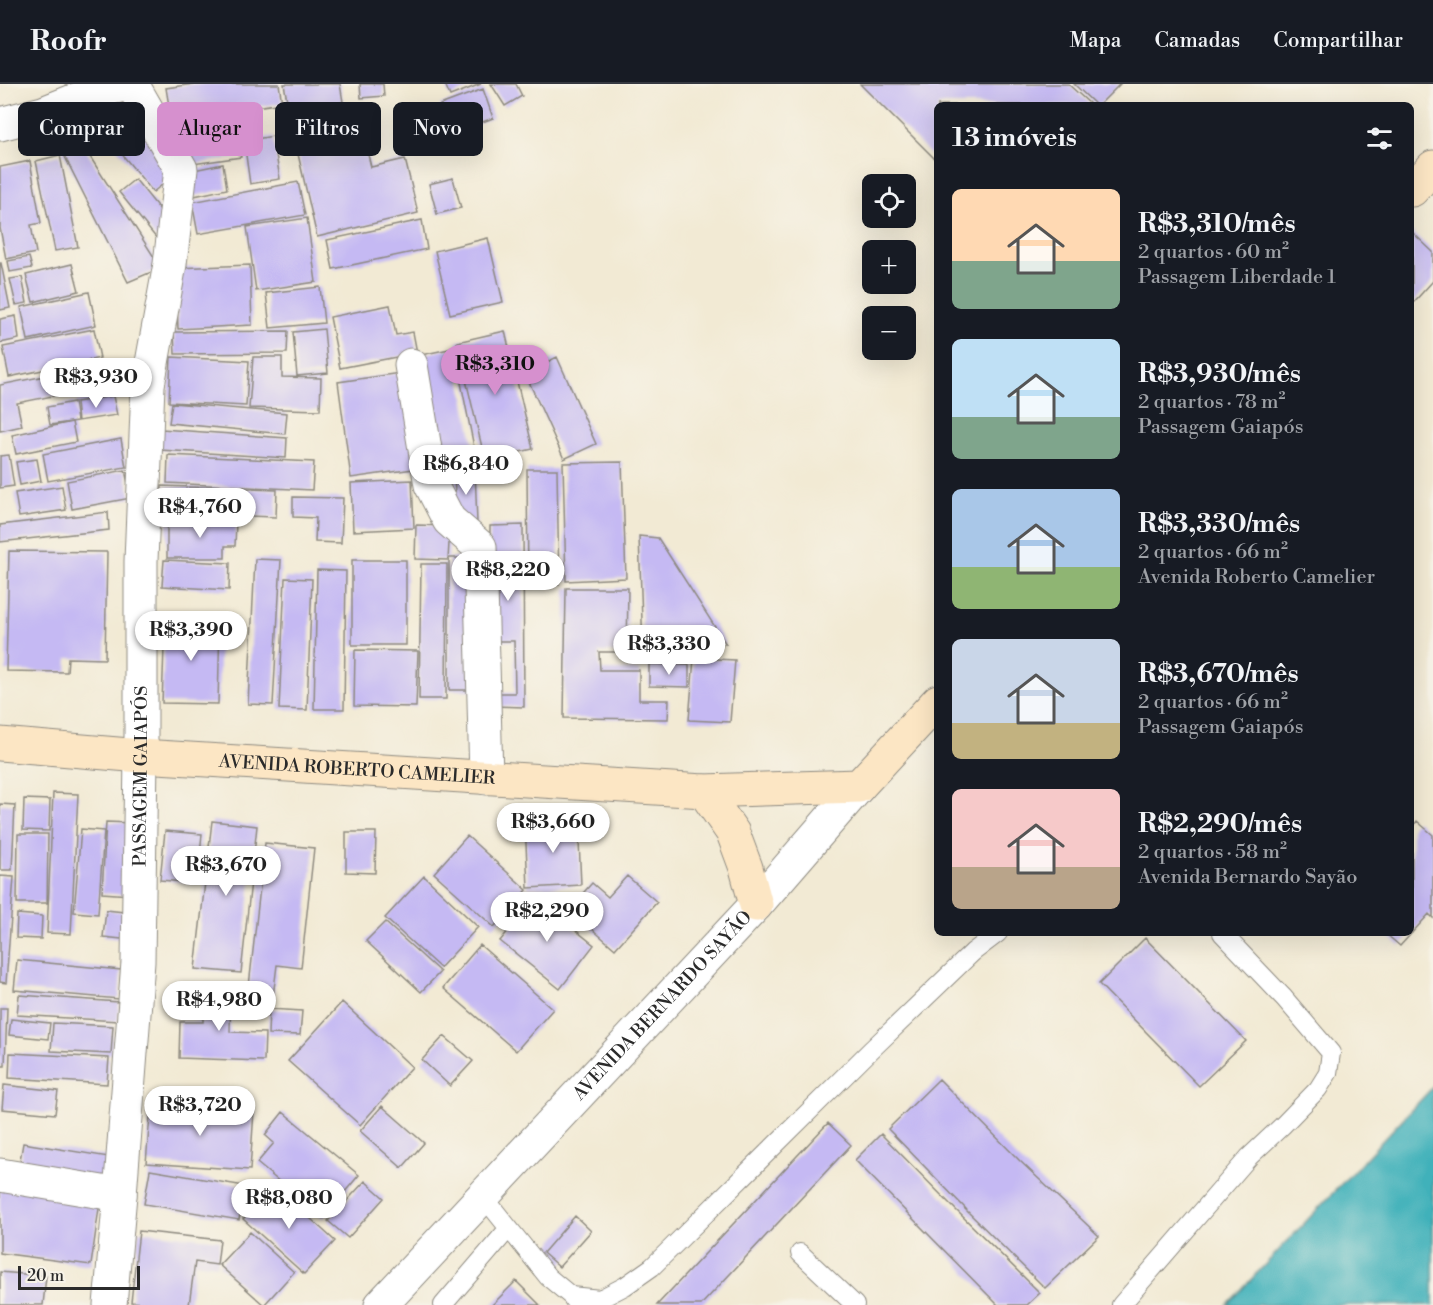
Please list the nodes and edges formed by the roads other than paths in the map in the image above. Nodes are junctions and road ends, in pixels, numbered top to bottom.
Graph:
1 (126, 84) edge
2 (132, 84) edge
3 (0, 124) edge
4 (1433, 167) edge
5 (1414, 188) edge
6 (411, 365) dead end
7 (934, 705) edge
8 (0, 744) edge
9 (141, 756) junction
10 (486, 778) junction
11 (859, 786) junction
12 (704, 791) junction
13 (756, 905) junction
14 (994, 936) edge
15 (1225, 936) edge
16 (0, 1175) edge
17 (120, 1194) junction
18 (483, 1196) junction
19 (509, 1228) junction
20 (800, 1253) dead end
21 (574, 1301) edge
22 (110, 1305) edge
23 (381, 1305) edge
24 (443, 1305) edge
25 (855, 1305) edge
26 (1121, 1305) edge

1 - 3 street
2 - 9 street, PASSAGEM GAIAPÓS
4 - 5 main road
6 - 10 street
7 - 11 main road, AVENIDA BERNARDO SAYÃO
8 - 9 main road, AVENIDA ROBERTO CAMELIER
9 - 10 main road, AVENIDA ROBERTO CAMELIER
9 - 17 street, PASSAGEM GAIAPÓS
10 - 12 main road, AVENIDA ROBERTO CAMELIER
11 - 12 main road, AVENIDA ROBERTO CAMELIER
11 - 13 street, AVENIDA BERNARDO SAYÃO
12 - 13 main road
13 - 18 street, AVENIDA BERNARDO SAYÃO
14 - 21 lane
15 - 26 lane
16 - 17 street
17 - 22 street, PASSAGEM GAIAPÓS
18 - 19 lane
18 - 23 street, AVENIDA BERNARDO SAYÃO
19 - 21 lane
19 - 24 lane
20 - 25 lane

